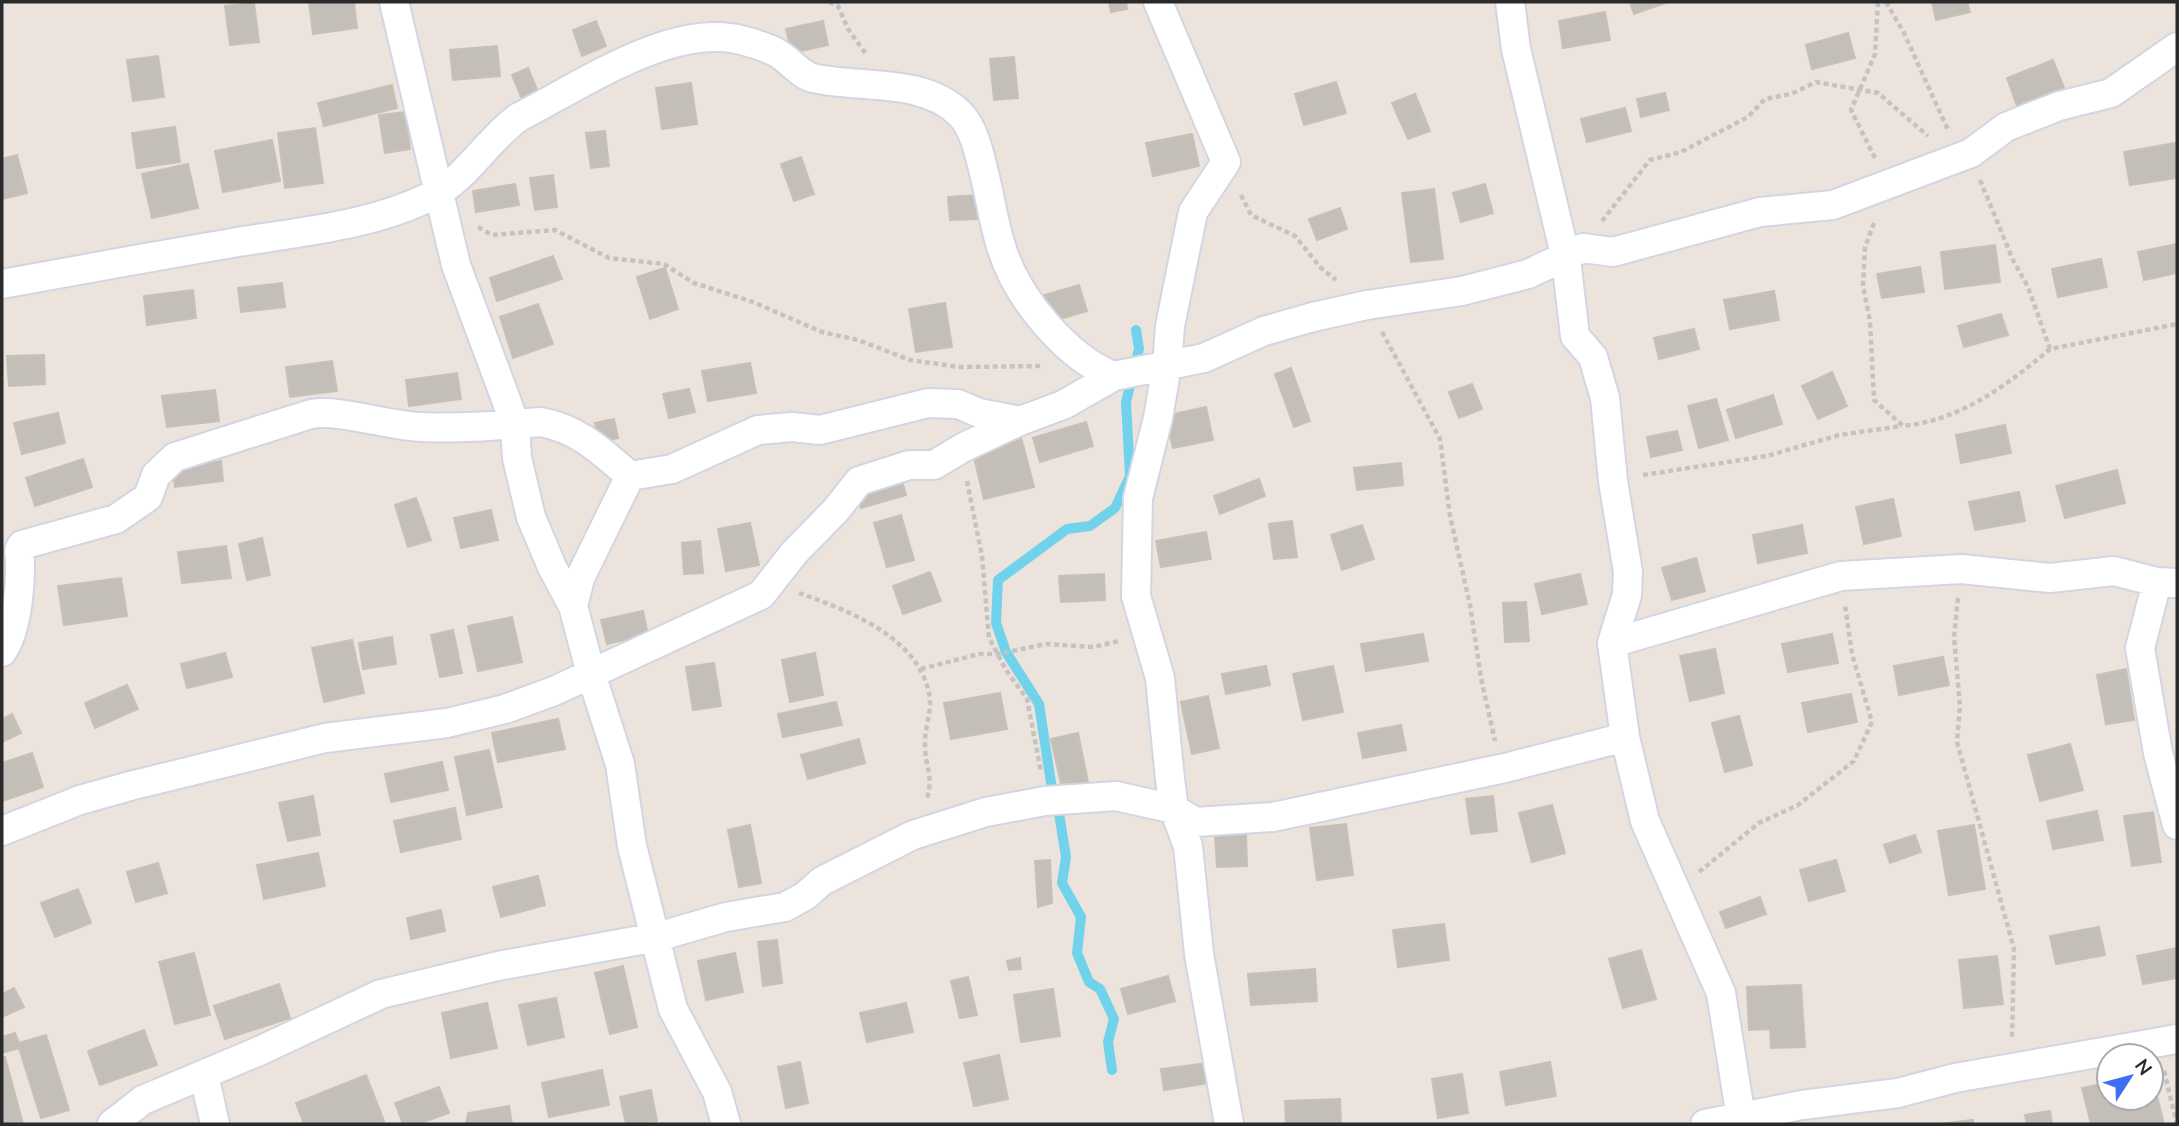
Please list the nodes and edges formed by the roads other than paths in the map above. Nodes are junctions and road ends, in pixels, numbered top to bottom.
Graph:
1 (394, 2) edge
2 (1158, 2) edge
3 (1510, 2) edge
4 (2177, 47) edge
5 (441, 204) junction
6 (1575, 253) junction
7 (2, 284) edge
8 (1167, 366) junction
9 (1103, 372) junction
10 (1020, 421) junction
11 (515, 424) junction
12 (630, 476) junction
13 (2167, 582) edge
14 (573, 606) junction
15 (1612, 643) junction
16 (2, 652) edge
17 (590, 674) junction
18 (1625, 737) junction
19 (1174, 809) junction
20 (2177, 825) edge
21 (2, 831) edge
22 (657, 937) junction
23 (2167, 1040) edge
24 (204, 1075) junction
25 (1741, 1120) edge
26 (112, 1124) edge
27 (215, 1124) edge
28 (726, 1124) edge
29 (1229, 1124) edge
30 (1705, 1124) edge

1 - 5 street
2 - 8 street
3 - 6 street
4 - 6 street
5 - 7 street
5 - 9 street
5 - 11 street
6 - 8 street
6 - 15 street
8 - 9 street
8 - 19 street
9 - 10 street
10 - 12 street
10 - 17 street
11 - 12 street
11 - 14 street
11 - 16 street
12 - 14 street
13 - 15 street
13 - 20 street
14 - 17 street
15 - 18 street
17 - 21 street
17 - 22 street
18 - 19 street
18 - 25 street
19 - 22 street
19 - 29 street
22 - 24 street
22 - 28 street
23 - 25 street
24 - 26 street
24 - 27 street
25 - 30 street

